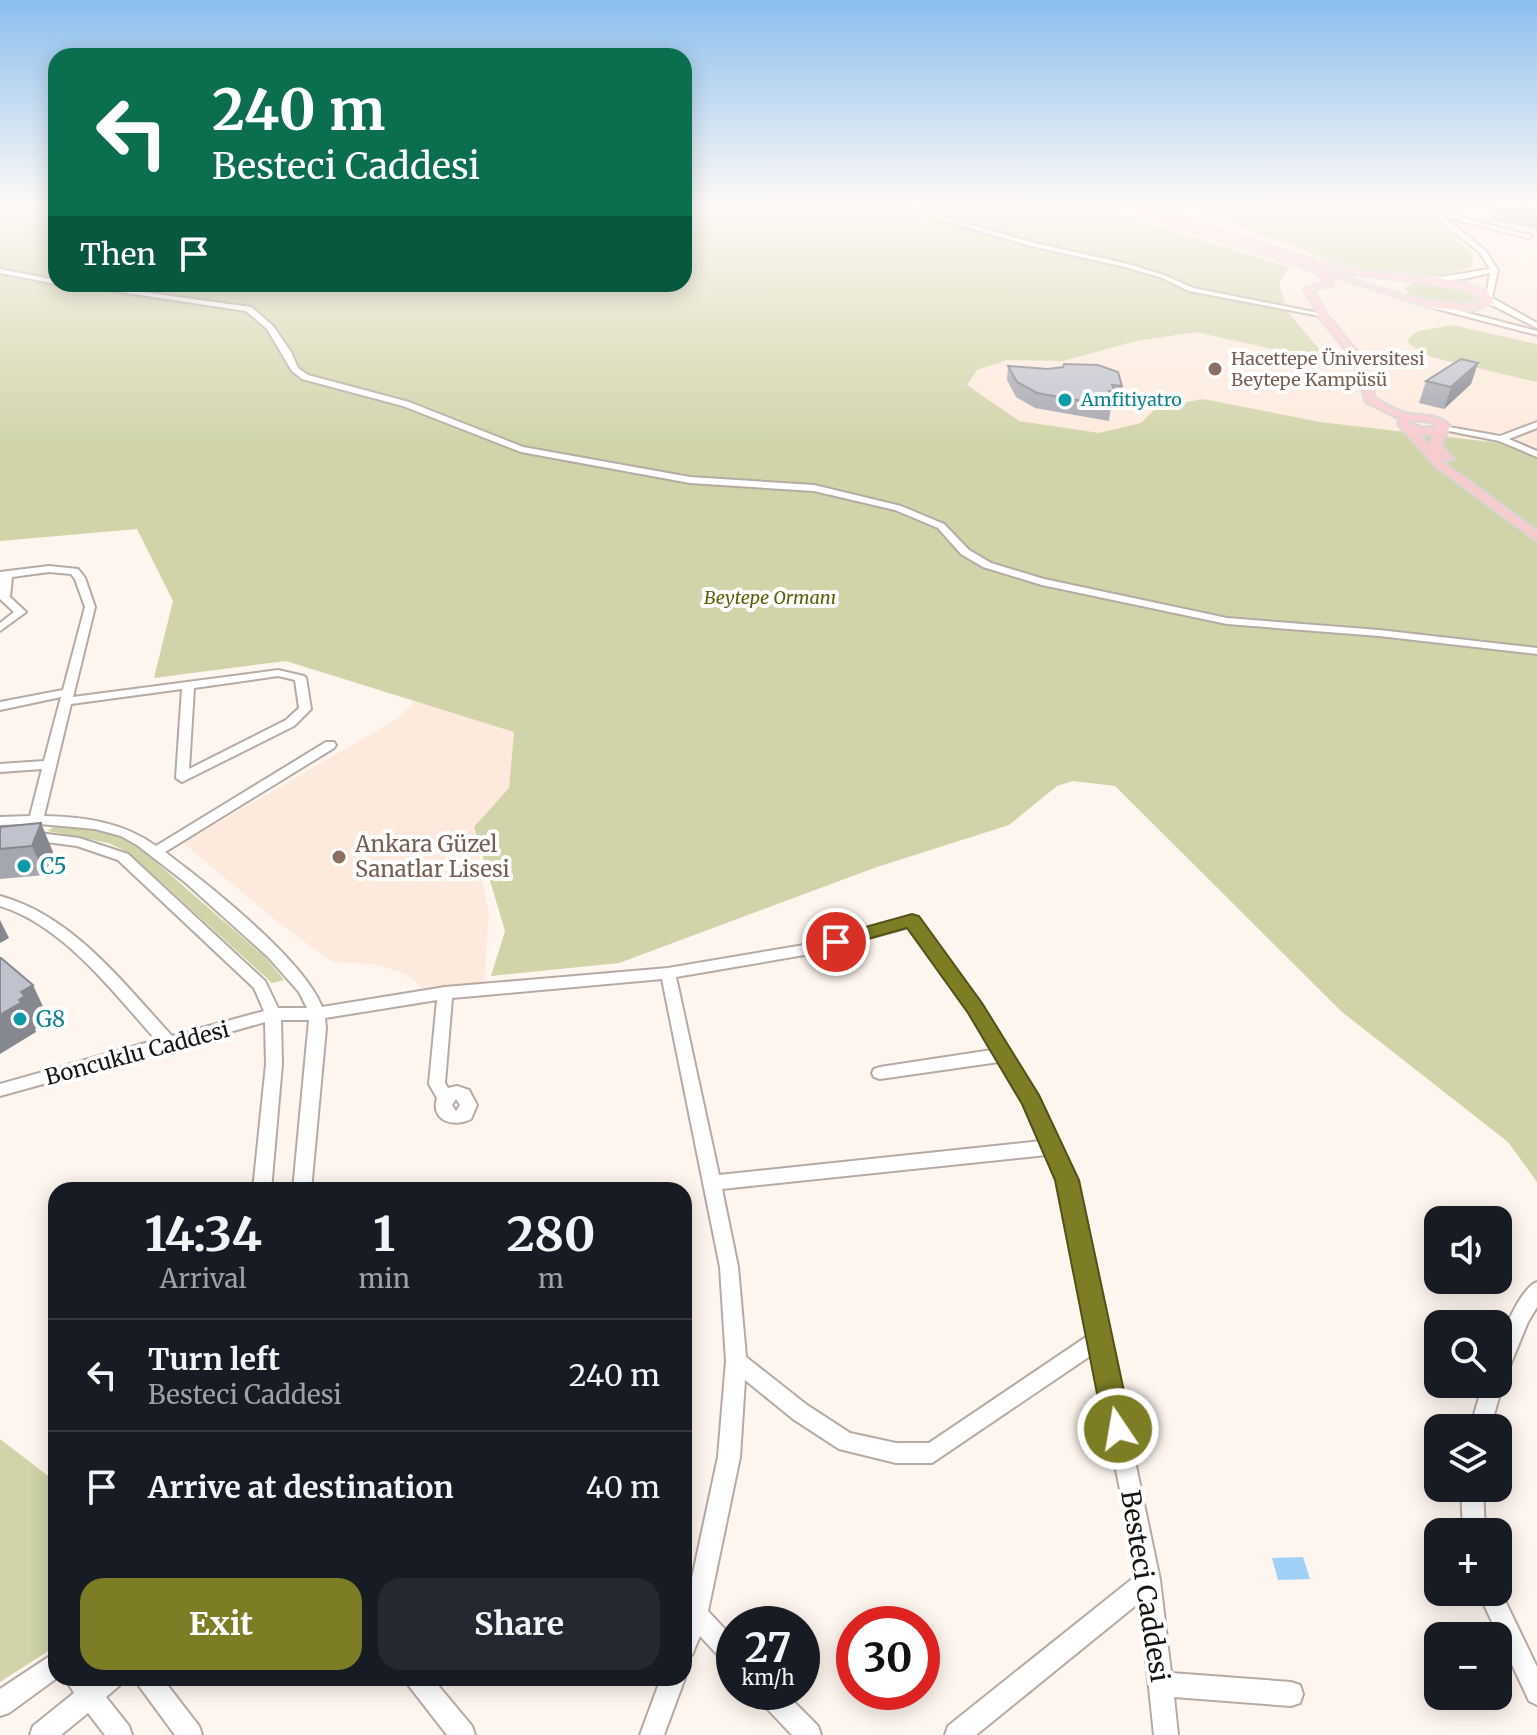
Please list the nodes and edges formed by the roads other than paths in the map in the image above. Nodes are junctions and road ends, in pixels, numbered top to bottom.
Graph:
1 (1179, 284) edge
2 (1329, 284) edge
3 (1364, 284) edge
4 (1407, 284) edge
5 (1449, 284) edge
6 (1495, 284) edge
7 (127, 292) edge
8 (1491, 298) junction
9 (1410, 299) junction
10 (1428, 304) junction
11 (1320, 314) junction
12 (1537, 326) edge
13 (1537, 333) edge
14 (1406, 422) junction
15 (1537, 425) edge
16 (1442, 430) junction
17 (1501, 439) junction
18 (1537, 454) edge
19 (1537, 525) edge
20 (1537, 537) edge
21 (3, 575) edge
22 (0, 628) edge
23 (1537, 651) edge
24 (188, 686) junction
25 (69, 696) junction
26 (0, 706) edge
27 (330, 745) dead end
28 (49, 765) junction
29 (0, 768) edge
30 (36, 820) junction
31 (0, 821) edge
32 (23, 837) junction
33 (0, 838) edge
34 (156, 852) junction
35 (0, 901) edge
36 (668, 973) junction
37 (445, 993) junction
38 (273, 1014) junction
39 (317, 1014) junction
40 (170, 1045) junction
41 (1003, 1055) junction
42 (880, 1073) dead end
43 (0, 1090) edge
44 (446, 1098) dead end
45 (1052, 1147) junction
46 (263, 1182) edge
47 (303, 1182) edge
48 (711, 1183) junction
49 (1537, 1290) edge
50 (1512, 1337) edge
51 (1099, 1339) junction
52 (736, 1361) junction
53 (1149, 1580) junction
54 (692, 1600) edge
55 (1496, 1606) edge
56 (692, 1610) edge
57 (716, 1636) edge
58 (48, 1670) edge
59 (1161, 1684) junction
60 (153, 1686) edge
61 (423, 1686) edge
62 (670, 1686) edge
63 (84, 1687) edge
64 (1537, 1693) edge
65 (1291, 1694) dead end
66 (0, 1704) edge
67 (785, 1710) edge
68 (42, 1735) edge
69 (120, 1735) edge
70 (190, 1735) edge
71 (463, 1735) edge
72 (652, 1735) edge
73 (809, 1735) edge
74 (957, 1735) edge
75 (1166, 1735) edge

1 - 11 street
2 - 11 main road
3 - 9 main road
4 - 9 main road
5 - 8 main road
6 - 8 street
7 - 23 street
8 - 10 main road
8 - 12 street
9 - 10 main road
10 - 13 street
11 - 14 main road
14 - 16 main road
14 - 20 main road
15 - 17 street
16 - 17 street
16 - 19 main road
17 - 18 street
21 - 22 street
21 - 25 street
24 - 24 street
24 - 25 street
25 - 26 street
25 - 28 street
27 - 34 street
28 - 29 street
28 - 30 street
30 - 31 street
30 - 32 street
30 - 34 street
32 - 33 street
32 - 38 street
34 - 39 street
35 - 40 street
36 - 37 street, Boncuklu Caddesi
36 - 41 street, Besteci Caddesi
36 - 48 street
37 - 39 street, Boncuklu Caddesi
37 - 44 street
38 - 39 street, Boncuklu Caddesi
38 - 40 street, Boncuklu Caddesi
38 - 46 street
39 - 47 street
40 - 43 street, Boncuklu Caddesi
41 - 42 street
41 - 45 street, Besteci Caddesi
45 - 48 street
45 - 51 street, Besteci Caddesi
48 - 52 street
49 - 50 street
51 - 52 street
51 - 53 street, Besteci Caddesi
52 - 54 street
53 - 59 street, Besteci Caddesi
53 - 74 street
55 - 64 street
56 - 57 street
58 - 66 street
59 - 65 street
59 - 75 street, Besteci Caddesi
60 - 70 street
61 - 71 street
62 - 72 street
63 - 68 street
63 - 69 street
67 - 73 street

